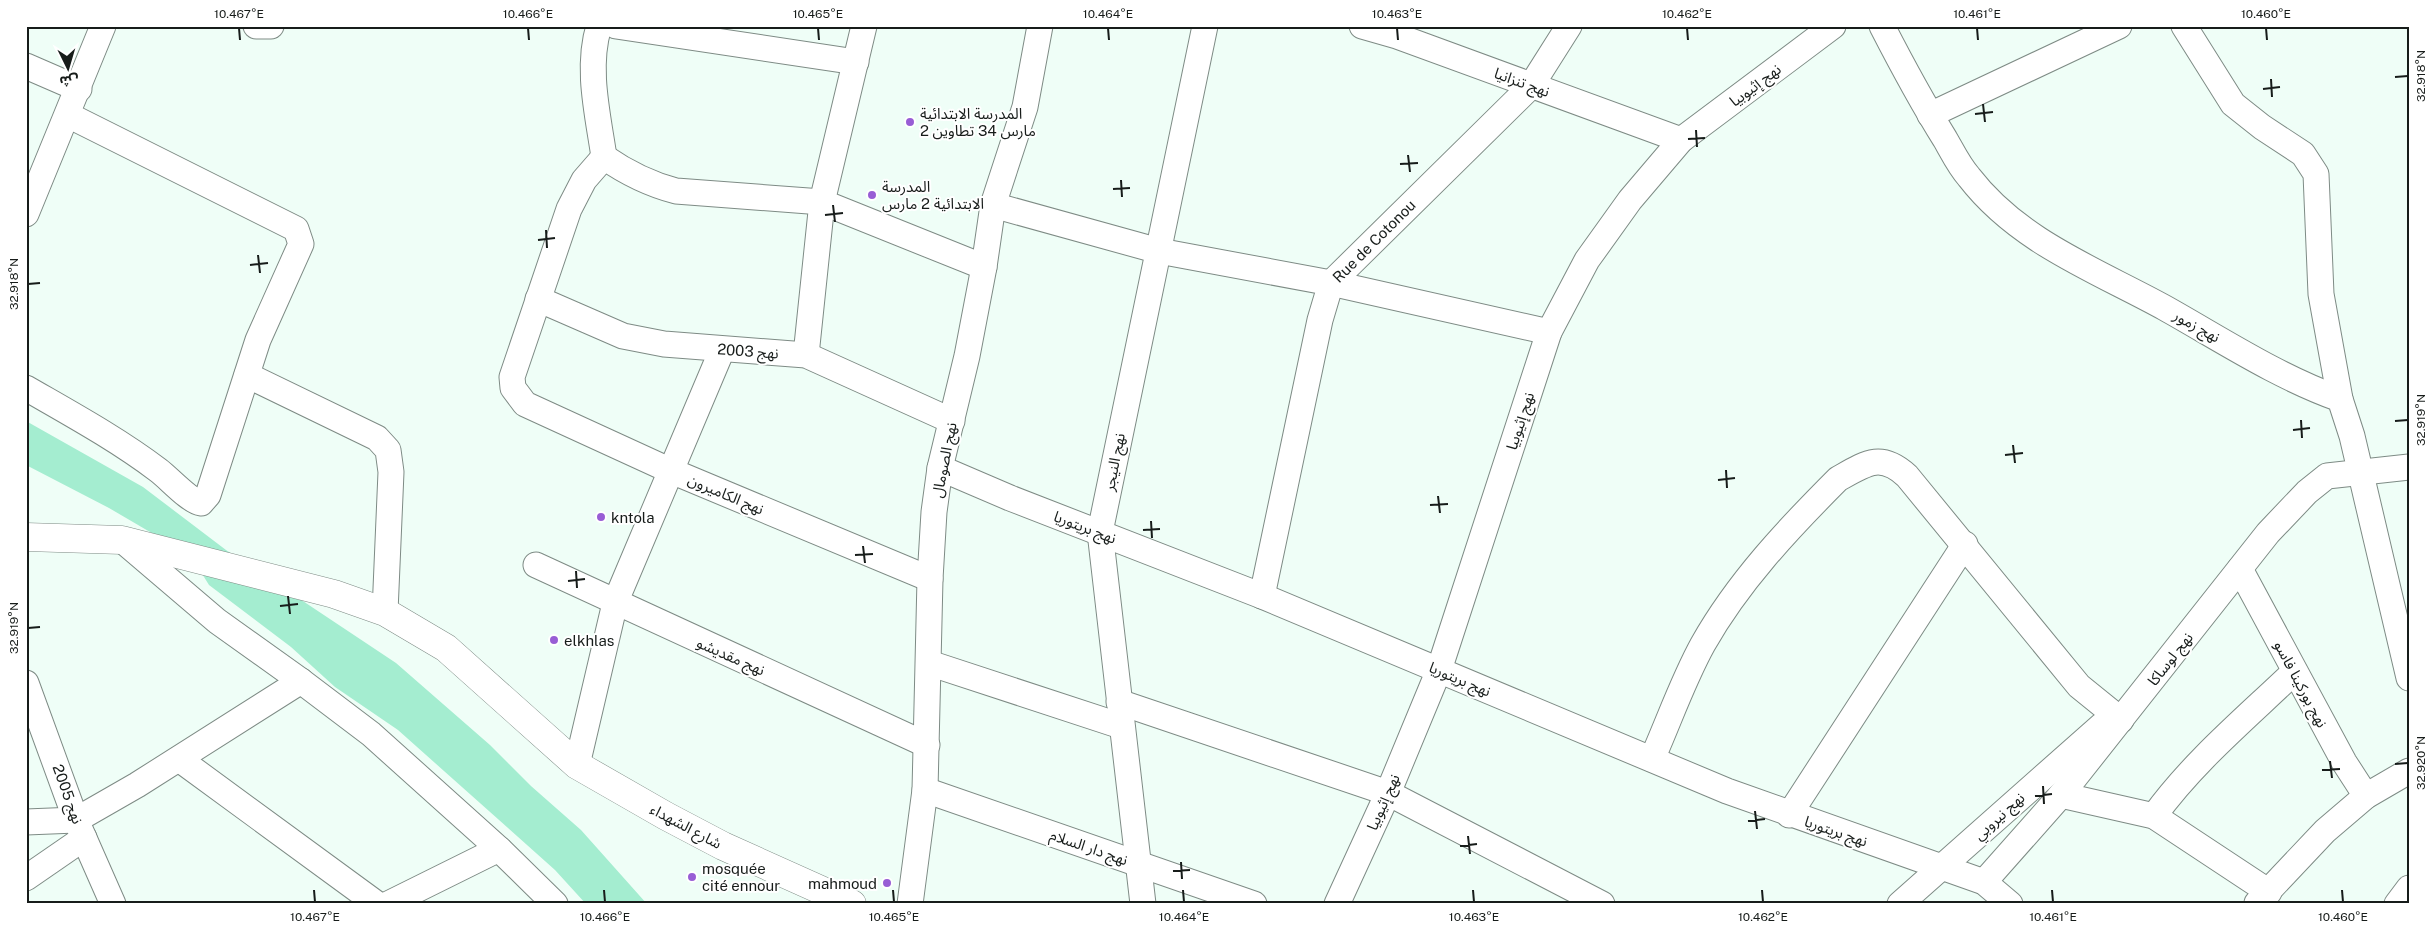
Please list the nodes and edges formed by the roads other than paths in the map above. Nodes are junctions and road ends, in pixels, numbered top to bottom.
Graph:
1 (103, 26) edge
2 (256, 26) edge
3 (272, 26) edge
4 (599, 26) edge
5 (616, 26) edge
6 (864, 26) edge
7 (1040, 26) edge
8 (1205, 26) edge
9 (1362, 26) edge
10 (1569, 26) edge
11 (1833, 26) edge
12 (1882, 26) edge
13 (2119, 26) edge
14 (2184, 26) edge
15 (1399, 31) edge
16 (856, 62) junction
17 (26, 66) edge
18 (1531, 86) junction
19 (79, 88) junction
20 (68, 115) junction
21 (1930, 116) junction
22 (1681, 140) junction
23 (604, 157) junction
24 (822, 202) junction
25 (993, 205) junction
26 (26, 214) edge
27 (1159, 251) junction
28 (984, 266) junction
29 (1331, 283) junction
30 (538, 299) junction
31 (1549, 332) junction
32 (722, 350) junction
33 (806, 355) junction
34 (247, 375) junction
35 (26, 388) edge
36 (2340, 399) junction
37 (952, 420) junction
38 (2409, 467) edge
39 (940, 468) junction
40 (670, 470) junction
41 (2358, 471) junction
42 (1100, 532) junction
43 (26, 537) edge
44 (122, 540) junction
45 (1965, 544) junction
46 (536, 566) dead end
47 (2240, 569) junction
48 (930, 579) junction
49 (1262, 596) junction
50 (615, 603) junction
51 (385, 612) junction
52 (2402, 624) edge
53 (929, 663) junction
54 (1439, 670) junction
55 (2294, 672) junction
56 (2409, 678) edge
57 (302, 681) junction
58 (26, 684) edge
59 (1119, 702) junction
60 (2117, 718) junction
61 (1122, 726) junction
62 (927, 744) junction
63 (1652, 759) junction
64 (179, 760) junction
65 (577, 765) junction
66 (2409, 771) edge
67 (925, 790) junction
68 (1388, 794) junction
69 (2061, 795) junction
70 (2366, 796) junction
71 (1789, 815) junction
72 (2154, 816) junction
73 (26, 822) edge
74 (80, 829) junction
75 (499, 849) junction
76 (1139, 865) junction
77 (1942, 867) junction
78 (26, 878) edge
79 (1984, 882) junction
80 (2409, 888) edge
81 (2263, 898) edge
82 (113, 904) edge
83 (377, 904) edge
84 (388, 904) edge
85 (555, 904) edge
86 (852, 904) edge
87 (910, 904) edge
88 (1143, 904) edge
89 (1254, 904) edge
90 (1336, 904) edge
91 (1602, 904) edge
92 (1900, 904) edge
93 (2010, 904) edge
94 (2396, 904) edge

1 - 19 street
2 - 3 street
4 - 23 street
5 - 16 street
6 - 16 street
7 - 25 street, نهج الصومال
8 - 27 street, نهج النيجر
9 - 15 street, نهج تنزانيا
10 - 18 street, Rue de Cotonou
11 - 22 street, نهج إثيوبيا
12 - 21 street, نهج زمور
13 - 21 street
14 - 36 street
15 - 18 street, نهج تنزانيا
16 - 24 street
17 - 19 street
18 - 22 street, نهج تنزانيا
18 - 29 street, Rue de Cotonou
19 - 20 street
20 - 26 street
20 - 34 street
21 - 36 street, نهج زمور
22 - 31 street, نهج إثيوبيا
23 - 24 street
23 - 30 street
24 - 28 street
24 - 33 street
25 - 27 street
25 - 28 street, نهج الصومال
27 - 29 street
27 - 42 street, نهج النيجر
28 - 37 street, نهج الصومال
29 - 31 street
29 - 49 street, Rue de Cotonou
30 - 32 street, نهج 2003
30 - 40 street, نهج الكاميرون
31 - 54 street, نهج إثيوبيا
32 - 33 street, نهج 2003
32 - 40 street
33 - 37 street, نهج 2003
34 - 35 street
34 - 51 street
36 - 41 street
37 - 39 street, نهج الصومال
38 - 41 street, نهج لوساكا
39 - 42 street, نهج بريتوريا
39 - 48 street, نهج الصومال
40 - 48 street, نهج الكاميرون
40 - 50 street
41 - 47 street, نهج لوساكا
41 - 52 street
42 - 49 street, نهج بريتوريا
42 - 59 street, نهج النيجر
43 - 44 main road, شارع الشهداء
44 - 51 main road, شارع الشهداء
44 - 57 street
45 - 60 street
45 - 63 street
45 - 71 street
46 - 50 street, نهج مقديشو
47 - 55 street, نهج بوركينا فاسو
47 - 60 street, نهج لوساكا
48 - 53 street, نهج الصومال
49 - 54 street, نهج بريتوريا
50 - 62 street, نهج مقديشو
50 - 65 street
51 - 65 main road, شارع الشهداء
52 - 56 street
53 - 61 street
53 - 62 street, نهج الصومال
54 - 63 street, نهج بريتوريا
54 - 68 street, نهج إثيوبيا
55 - 70 street, نهج بوركينا فاسو
55 - 72 street
57 - 64 street
57 - 75 street
58 - 74 street, نهج 2005
59 - 61 street, نهج النيجر
59 - 68 street
60 - 69 street, نهج لوساكا
60 - 77 street, نهج نيروبي
61 - 76 street, نهج النيجر
62 - 67 street, نهج الصومال
63 - 71 street, نهج بريتوريا
64 - 74 street
64 - 83 street
65 - 86 main road, شارع الشهداء
66 - 70 street
67 - 76 street, نهج دار السلام
67 - 87 street, نهج الصومال
68 - 90 street, نهج إثيوبيا
68 - 91 street
69 - 72 street
69 - 79 street, نهج لوساكا
70 - 81 street
71 - 77 street, نهج بريتوريا
72 - 81 street
73 - 74 street
74 - 78 street
74 - 82 street, نهج 2005
75 - 84 street
75 - 85 street
76 - 88 street, نهج النيجر
76 - 89 street, نهج دار السلام
77 - 79 street, نهج بريتوريا
77 - 92 street, نهج نيروبي
79 - 93 street
80 - 94 street

